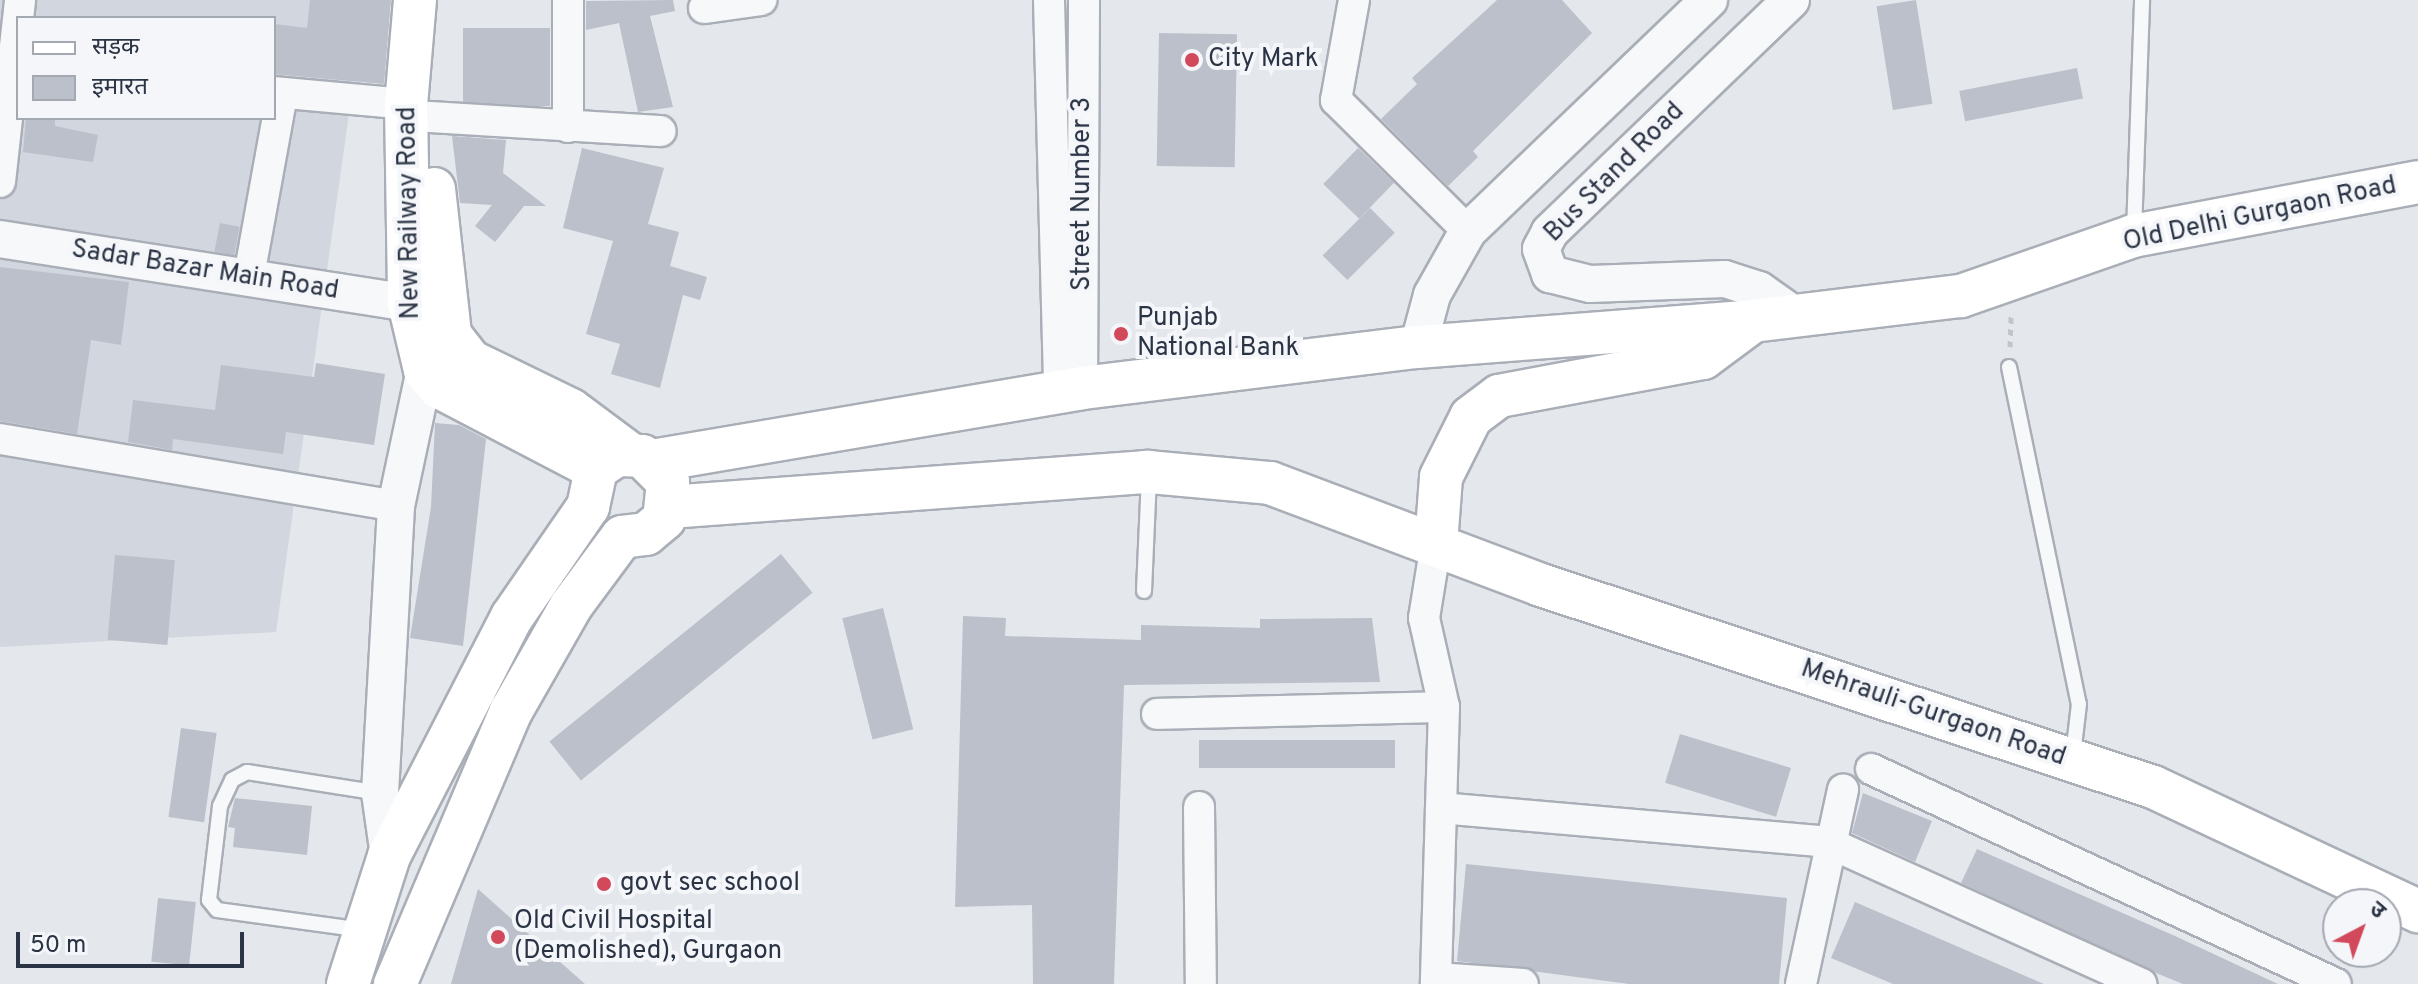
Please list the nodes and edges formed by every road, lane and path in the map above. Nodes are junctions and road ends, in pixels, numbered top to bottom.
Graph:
1 (415, 0) edge
2 (437, 0) edge
3 (568, 0) edge
4 (761, 0) edge
5 (1049, 0) edge
6 (1084, 0) edge
7 (1354, 0) edge
8 (1709, 0) edge
9 (1791, 0) edge
10 (2142, 0) edge
11 (704, 8) dead end
12 (16, 20) edge
13 (10, 51) edge
14 (278, 93) edge
15 (418, 111) junction
16 (274, 120) edge
17 (568, 127) junction
18 (661, 131) dead end
19 (0, 182) edge
20 (2418, 182) edge
21 (1468, 231) junction
22 (2133, 236) junction
23 (0, 239) edge
24 (249, 276) junction
25 (2013, 284) junction
26 (409, 303) junction
27 (1796, 316) junction
28 (1753, 321) junction
29 (1418, 347) junction
30 (2009, 367) joint
31 (425, 370) junction
32 (1070, 390) junction
33 (0, 439) edge
34 (1149, 472) junction
35 (617, 473) junction
36 (396, 506) junction
37 (669, 507) junction
38 (1436, 544) junction
39 (1144, 591) dead end
40 (1444, 707) junction
41 (1157, 714) dead end
42 (2073, 762) junction
43 (1871, 769) dead end
44 (1843, 789) dead end
45 (380, 793) junction
46 (1199, 807) dead end
47 (1441, 808) junction
48 (1827, 842) junction
49 (389, 856) junction
50 (2418, 911) edge
51 (367, 930) junction
52 (1436, 981) edge
53 (348, 984) edge
54 (395, 984) edge
55 (1201, 984) edge
56 (1523, 984) edge
57 (1801, 984) edge
58 (2141, 984) edge
59 (2336, 984) edge

1 - 15 main road, New Railway Road
2 - 15 main road, New Railway Road
3 - 17 street
4 - 11 street
5 - 32 street
6 - 32 street, Street Number 3
7 - 21 street
8 - 21 street
9 - 27 street, Bus Stand Road
10 - 22 lane
12 - 13 street
13 - 19 street
14 - 15 street
15 - 17 street
15 - 26 main road, New Railway Road
15 - 35 main road, New Railway Road
16 - 24 street
17 - 18 street
20 - 22 main road, Old Delhi Gurgaon Road
21 - 29 street
22 - 25 main road, Old Delhi Gurgaon Road
23 - 24 street, Sadar Bazar Main Road
24 - 26 street, Sadar Bazar Main Road
25 - 27 main road, Old Delhi Gurgaon Road
25 - 30 path
26 - 31 main road, New Railway Road
27 - 28 main road, Old Delhi Gurgaon Road
28 - 29 main road, Old Delhi Gurgaon Road
28 - 38 main road
29 - 32 main road, Old Delhi Gurgaon Road
30 - 42 lane
31 - 35 main road
31 - 36 street
32 - 35 main road, Old Delhi Gurgaon Road
33 - 36 street
34 - 37 main road, Mehrauli-Gurgaon Road
34 - 38 main road, Mehrauli-Gurgaon Road
34 - 39 lane
35 - 37 main road
35 - 49 main road
36 - 45 street
37 - 54 main road
38 - 40 street
38 - 42 main road, Mehrauli-Gurgaon Road
40 - 41 street
40 - 47 street
42 - 50 main road, Mehrauli-Gurgaon Road
43 - 59 street
44 - 48 street
45 - 49 street
45 - 51 lane
46 - 55 street
47 - 48 street
47 - 52 street
48 - 57 street
48 - 58 street
49 - 51 main road
51 - 53 main road
52 - 56 street

